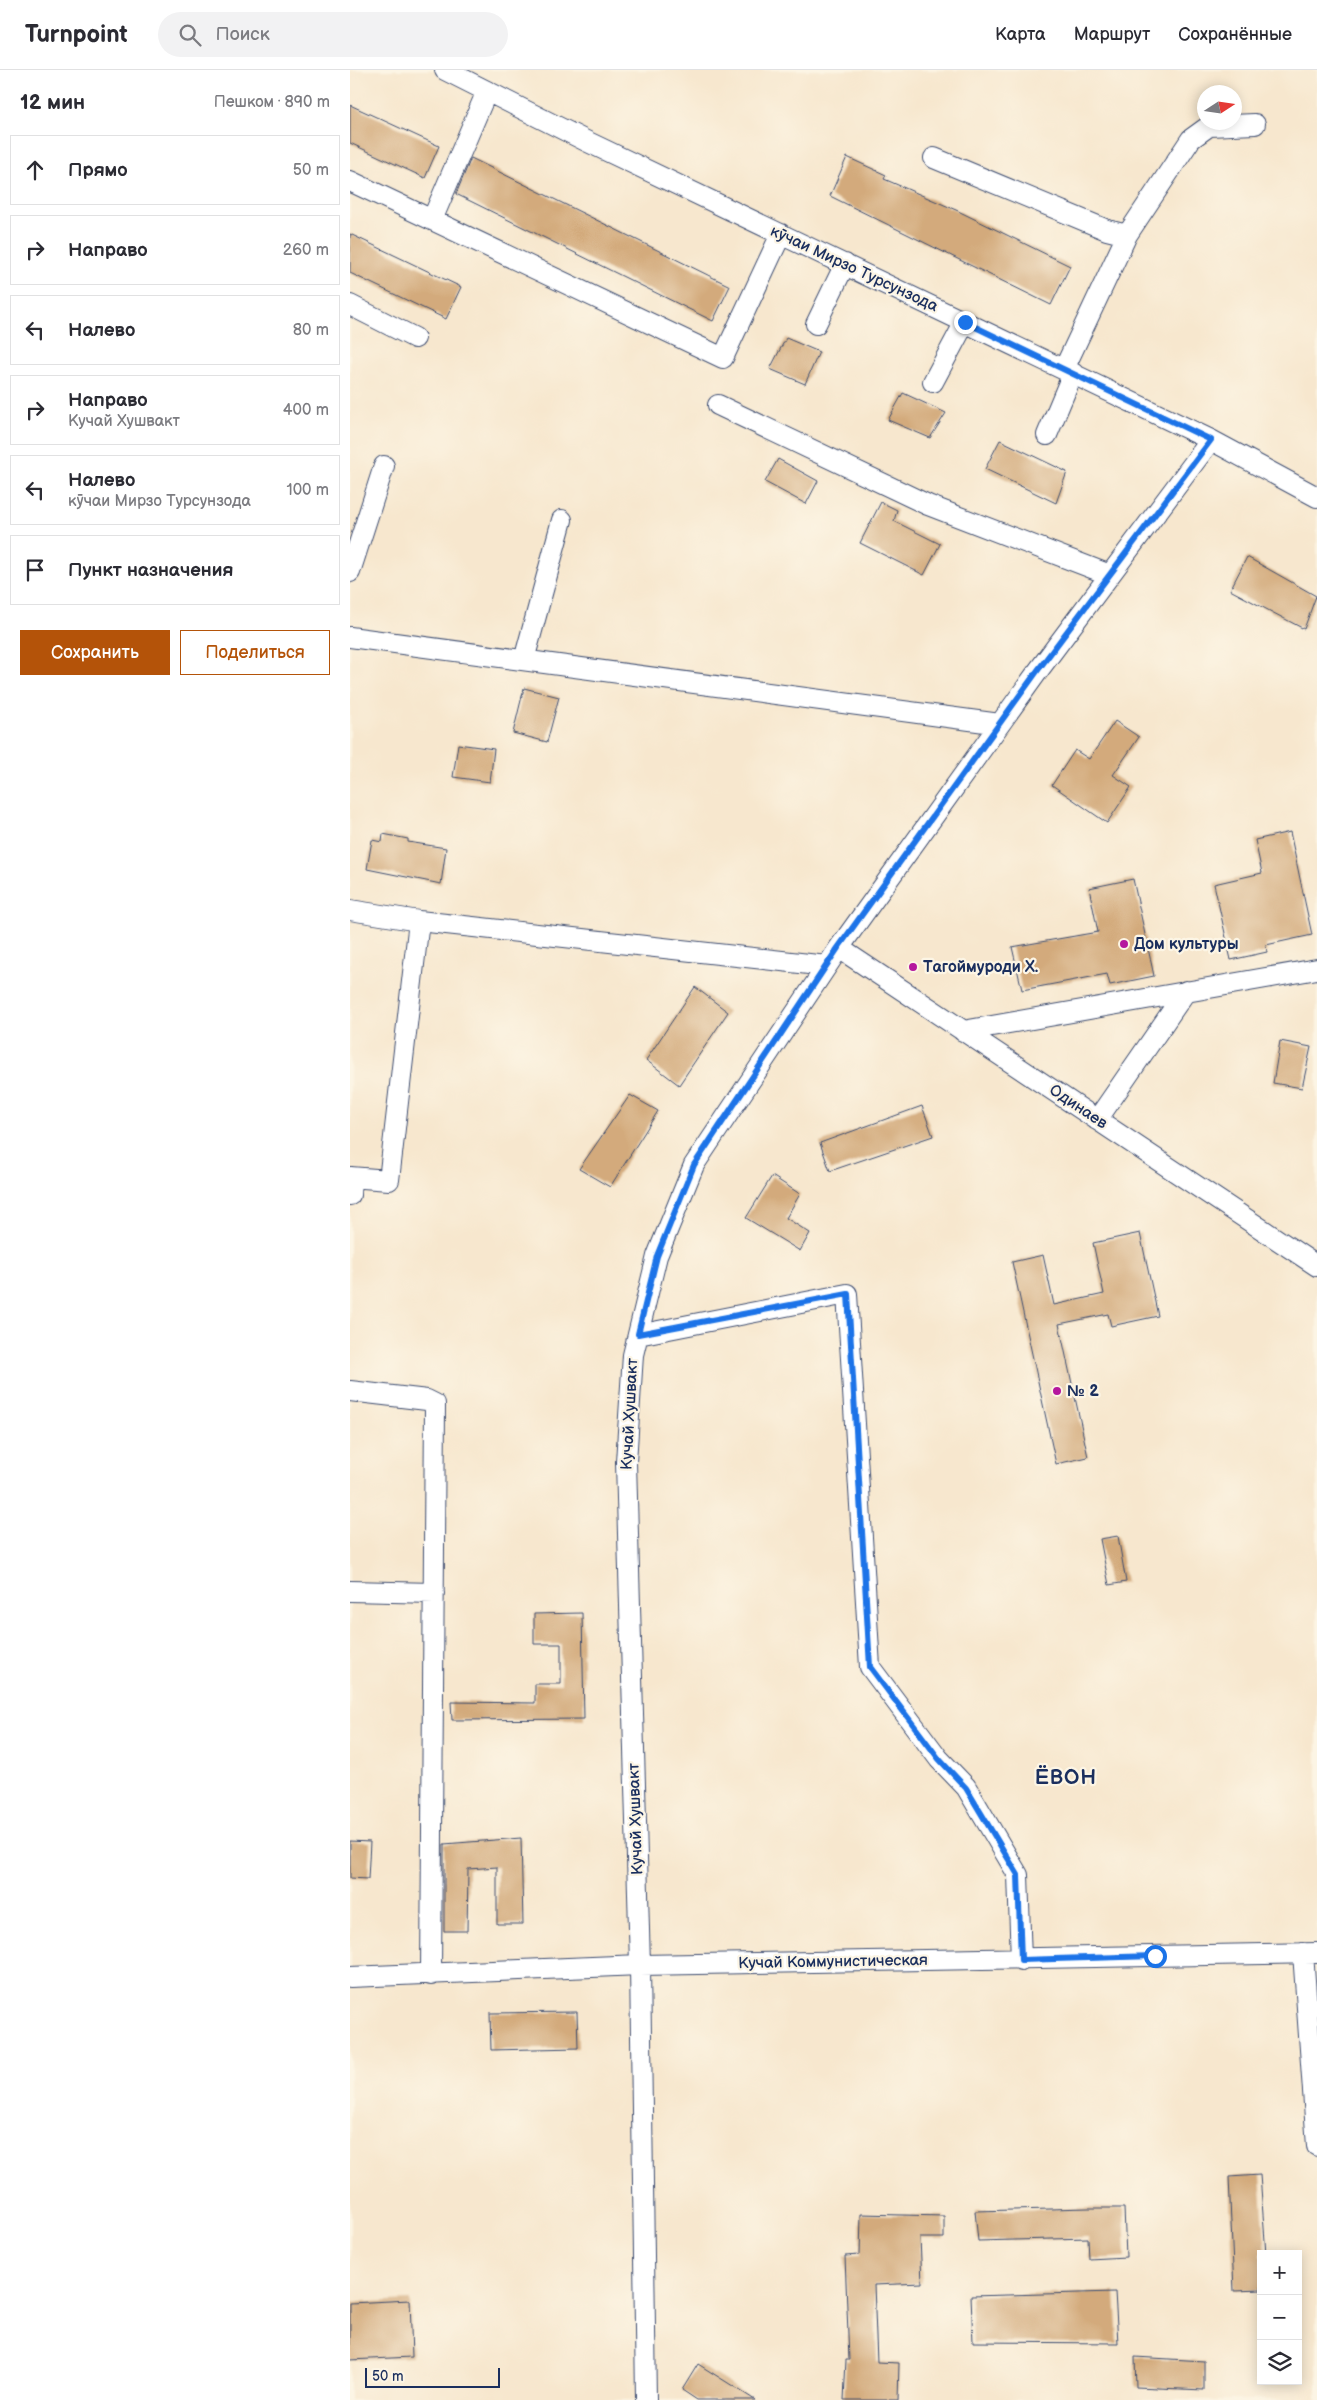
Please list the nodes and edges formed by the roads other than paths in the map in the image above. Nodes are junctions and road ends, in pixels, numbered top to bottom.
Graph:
1 (444, 70) edge
2 (486, 91) junction
3 (1255, 124) dead end
4 (934, 158) dead end
5 (351, 184) edge
6 (432, 220) junction
7 (781, 234) junction
8 (1127, 235) junction
9 (844, 264) junction
10 (350, 305) edge
11 (965, 322) junction
12 (816, 324) dead end
13 (415, 338) dead end
14 (1068, 371) junction
15 (933, 382) dead end
16 (718, 405) dead end
17 (1047, 435) dead end
18 (1211, 440) junction
19 (384, 466) dead end
20 (1317, 497) edge
21 (562, 520) dead end
22 (350, 572) edge
23 (1110, 575) junction
24 (350, 637) edge
25 (524, 660) junction
26 (1000, 724) junction
27 (350, 910) edge
28 (419, 921) junction
29 (838, 948) junction
30 (827, 966) junction
31 (1317, 968) edge
32 (1186, 991) junction
33 (963, 1031) junction
34 (1097, 1120) junction
35 (350, 1183) edge
36 (1317, 1266) edge
37 (638, 1334) junction
38 (350, 1390) edge
39 (350, 1590) edge
40 (434, 1593) junction
41 (1310, 1953) edge
42 (1021, 1960) junction
43 (640, 1965) junction
44 (431, 1975) junction
45 (350, 1977) edge
46 (1317, 2146) edge
47 (646, 2400) edge

1 - 2 street, кӯчаи Мирзо Турсунзода
2 - 6 street
2 - 7 street, кӯчаи Мирзо Турсунзода
3 - 8 street
4 - 8 street
5 - 6 street
6 - 7 street
7 - 9 street, кӯчаи Мирзо Турсунзода
8 - 14 street
9 - 11 street, кӯчаи Мирзо Турсунзода
9 - 12 street
10 - 13 street
11 - 14 street, кӯчаи Мирзо Турсунзода
11 - 15 street
14 - 17 street
14 - 18 street, кӯчаи Мирзо Турсунзода
16 - 23 street
18 - 20 street, кӯчаи Мирзо Турсунзода
18 - 23 street, Кучай Хушвакт
19 - 22 street
21 - 25 street
23 - 26 street, Кучай Хушвакт
24 - 25 street
25 - 26 street
26 - 29 street, Кучай Хушвакт
27 - 28 street
28 - 30 street
28 - 35 street
29 - 30 street, Кучай Хушвакт
29 - 33 street, Одинаев
30 - 37 street, Кучай Хушвакт
31 - 32 street
32 - 33 street
32 - 34 street
33 - 34 street, Одинаев
34 - 36 street, Одинаев
37 - 42 street
37 - 43 street, Кучай Хушвакт
38 - 40 street
39 - 40 street
40 - 44 street
41 - 42 street, Кучай Коммунистическая
41 - 46 street
42 - 43 street, Кучай Коммунистическая
43 - 44 street, Кучай Коммунистическая
43 - 47 street, Кучай Хушвакт
44 - 45 street, Кучай Коммунистическая

